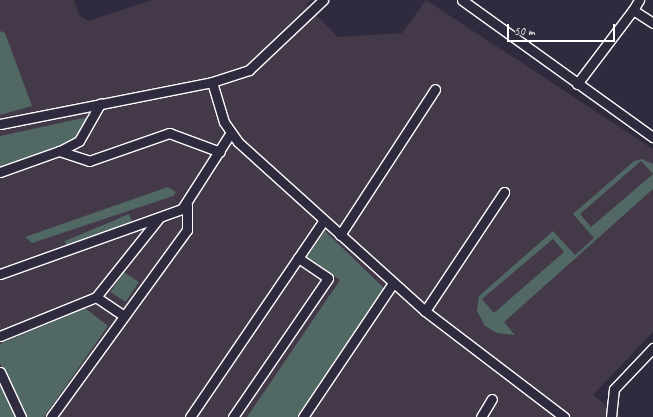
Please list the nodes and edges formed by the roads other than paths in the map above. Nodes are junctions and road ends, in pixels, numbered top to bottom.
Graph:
1 (323, 0) edge
2 (462, 0) edge
3 (639, 0) edge
4 (633, 10) junction
5 (653, 22) edge
6 (212, 82) junction
7 (577, 84) junction
8 (435, 89) dead end
9 (100, 104) junction
10 (0, 124) edge
11 (230, 134) junction
12 (653, 137) edge
13 (59, 151) junction
14 (220, 152) junction
15 (0, 172) edge
16 (504, 192) dead end
17 (187, 205) junction
18 (159, 218) junction
19 (324, 220) junction
20 (340, 234) junction
21 (298, 258) junction
22 (0, 274) edge
23 (393, 283) junction
24 (96, 297) junction
25 (425, 312) junction
26 (124, 316) junction
27 (0, 336) edge
28 (653, 348) edge
29 (0, 372) edge
30 (492, 399) dead end
31 (21, 417) edge
32 (51, 417) edge
33 (190, 417) edge
34 (233, 417) edge
35 (303, 417) edge
36 (481, 417) edge
37 (564, 417) edge
38 (611, 417) edge

1 - 6 lane
2 - 7 lane
3 - 4 lane
4 - 5 lane
4 - 7 lane
6 - 9 lane
6 - 11 lane
7 - 12 lane
8 - 20 lane
9 - 10 lane
9 - 13 lane
11 - 14 lane
11 - 19 lane
13 - 14 lane
13 - 15 lane
14 - 17 lane
16 - 25 lane
17 - 18 lane
17 - 26 lane
18 - 22 lane
18 - 24 lane
19 - 20 lane
19 - 21 lane
20 - 23 lane
21 - 33 lane
21 - 34 lane
23 - 25 lane
23 - 35 lane
24 - 26 lane
24 - 27 lane
25 - 37 lane
26 - 32 lane
28 - 38 lane
29 - 31 lane
30 - 36 lane

